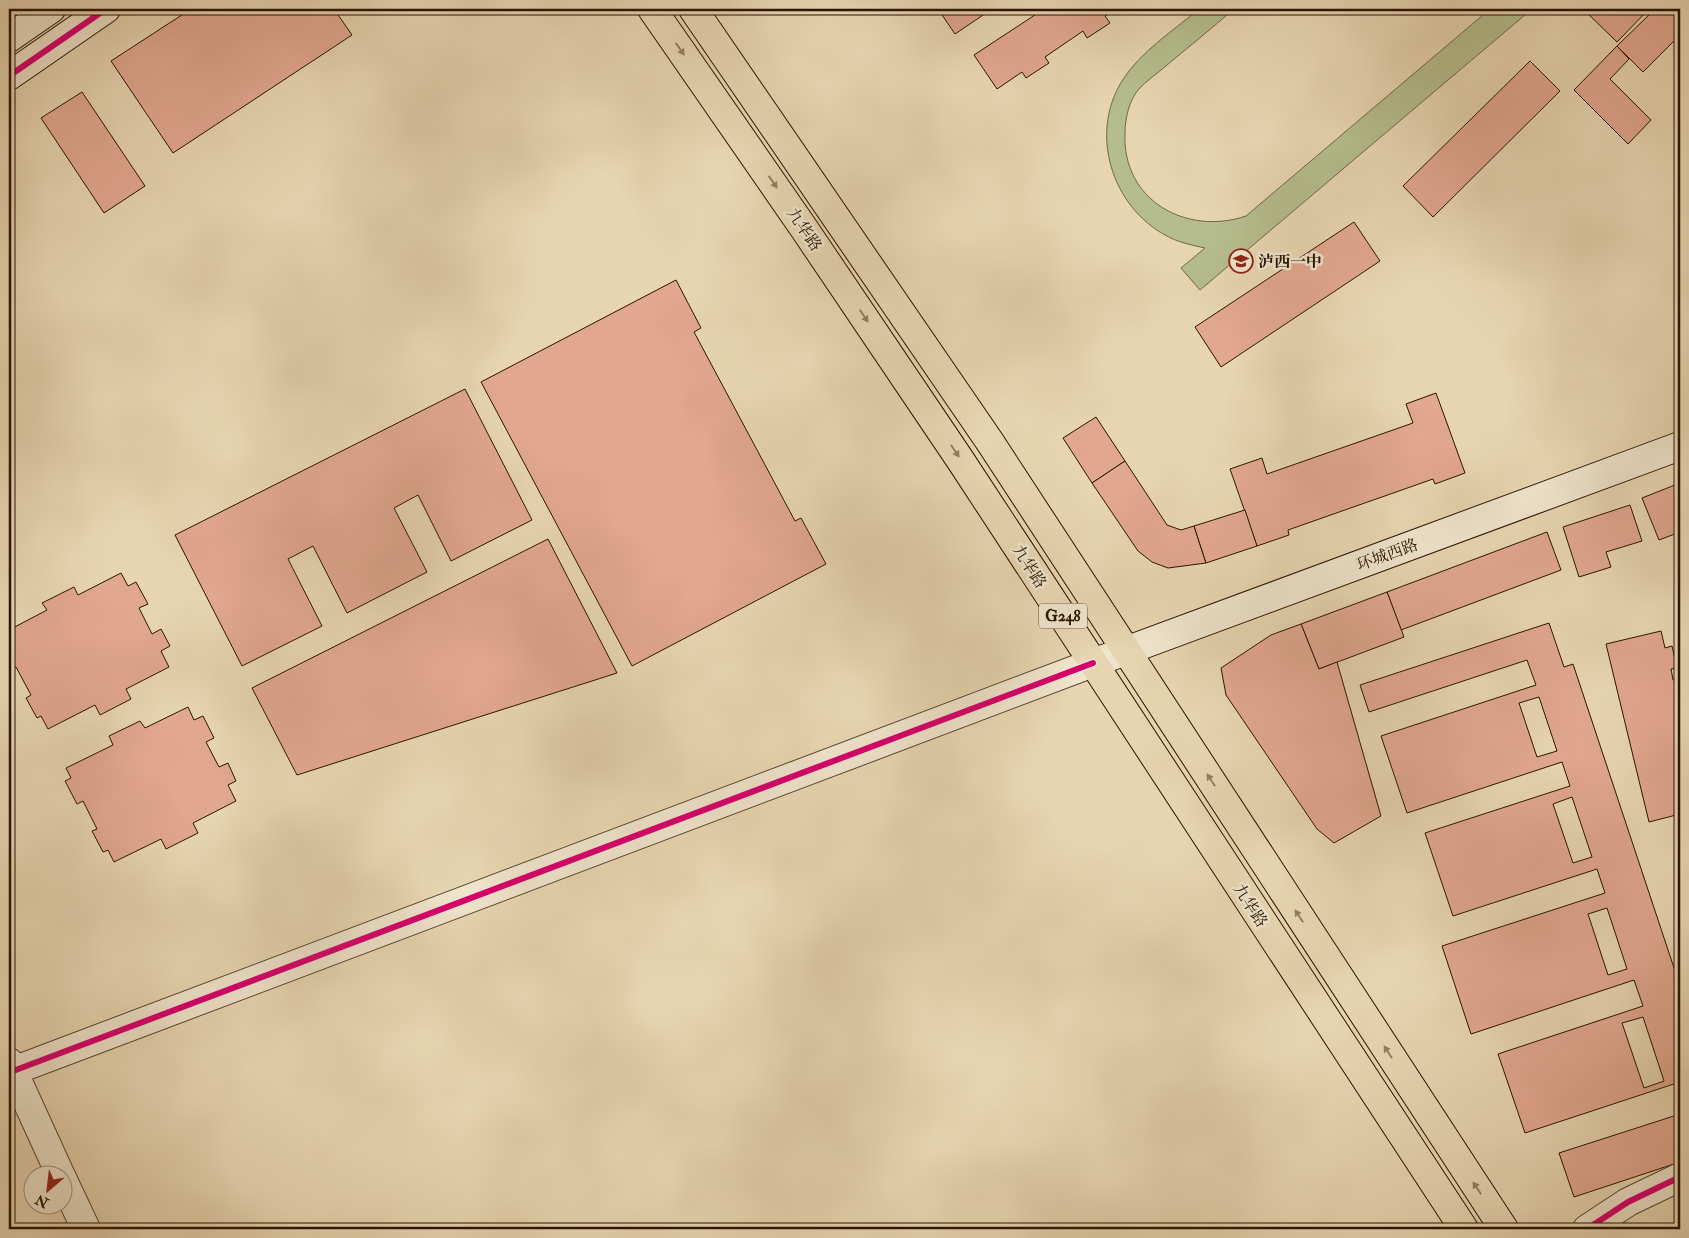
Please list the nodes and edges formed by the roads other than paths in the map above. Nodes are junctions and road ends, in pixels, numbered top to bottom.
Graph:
1 (51, 9) edge
2 (106, 9) edge
3 (652, 9) edge
4 (693, 9) edge
5 (9, 38) edge
6 (9, 76) edge
7 (1680, 446) edge
8 (1126, 650) junction
9 (1093, 663) junction
10 (11, 1067) edge
11 (57, 1166) edge
12 (1680, 1177) edge
13 (72, 1199) edge
14 (86, 1229) edge
15 (1464, 1229) edge
16 (1504, 1229) edge
17 (1587, 1229) edge

1 - 5 street
2 - 6 street
3 -> 9 highway, 九华路 / G248
4 - 8 highway, 九华路 / G248
7 - 8 street, 环城西路
8 - 9 street, 环城西路
16 -> 8 highway, 九华路 / G248
9 - 10 street, 环城西路
9 - 15 highway, 九华路 / G248
10 - 11 street
12 - 17 street
13 - 14 street

